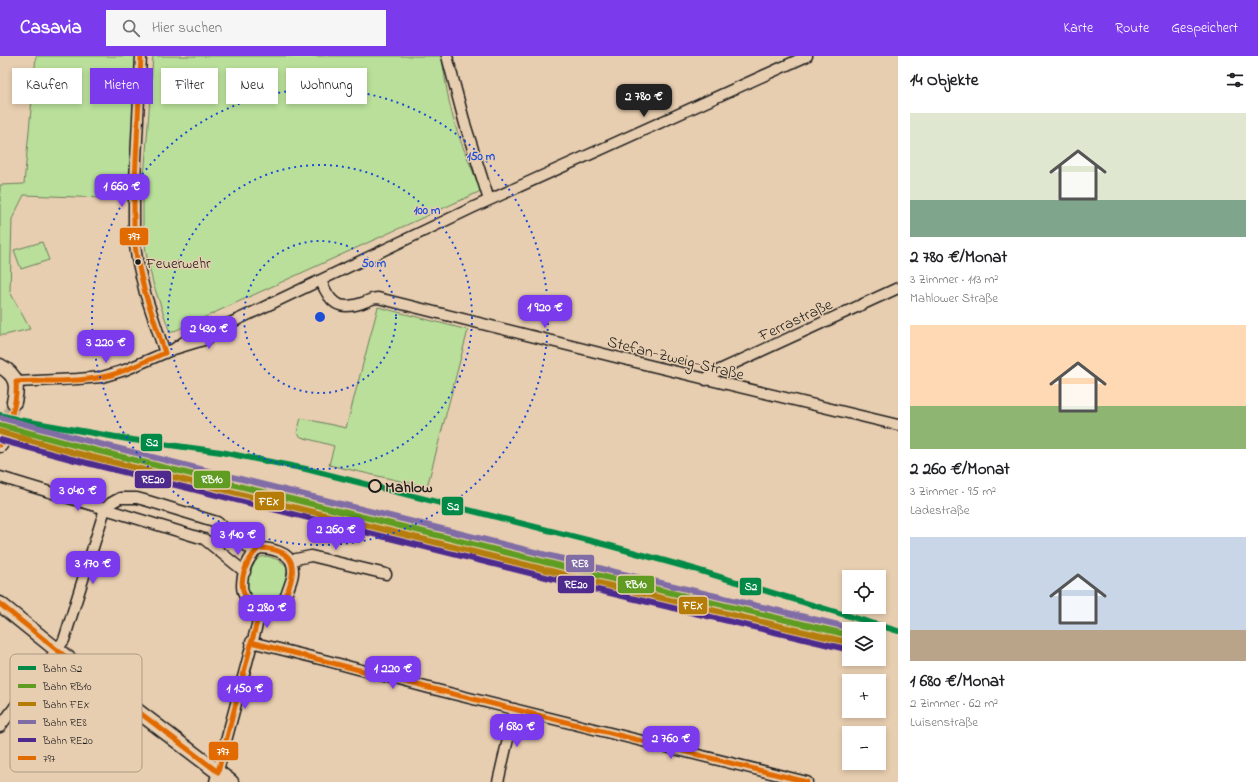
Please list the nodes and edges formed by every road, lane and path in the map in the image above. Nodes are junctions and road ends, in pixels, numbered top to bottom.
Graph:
1 (141, 56) edge
2 (447, 56) edge
3 (807, 56) edge
4 (490, 200) junction
5 (321, 281) junction
6 (898, 288) edge
7 (170, 351) junction
8 (0, 366) edge
9 (706, 380) junction
10 (16, 382) junction
11 (14, 402) tunnel mouth
12 (898, 425) edge
13 (0, 477) edge
14 (105, 509) junction
15 (254, 552) junction
16 (292, 562) junction
17 (244, 572) junction
18 (386, 574) dead end
19 (0, 604) edge
20 (260, 610) junction
21 (251, 642) junction
22 (57, 650) junction
23 (54, 654) edge
24 (62, 654) edge
25 (515, 709) junction
26 (10, 713) edge
27 (142, 718) edge
28 (0, 727) edge
29 (216, 777) edge
30 (790, 780) edge
31 (231, 782) edge
32 (498, 782) edge
33 (807, 782) edge

1 - 7 street
2 - 4 street
3 - 4 street
4 - 5 street
5 - 7 street
5 - 9 street, Stefan-Zweig-Straße
6 - 9 street, Ferrastraße
7 - 10 street
8 - 10 main road
9 - 12 street, Stefan-Zweig-Straße
10 - 11 main road
13 - 14 street
14 - 15 street
14 - 17 street
14 - 22 street
15 - 16 street
15 - 17 street
16 - 18 street
16 - 20 street
17 - 20 street
19 - 22 main road
20 - 21 street
21 - 25 street
21 - 29 street
22 - 23 street
22 - 24 main road
25 - 30 street
25 - 32 street
26 - 28 street
27 - 29 main road
29 - 31 main road
30 - 33 street

